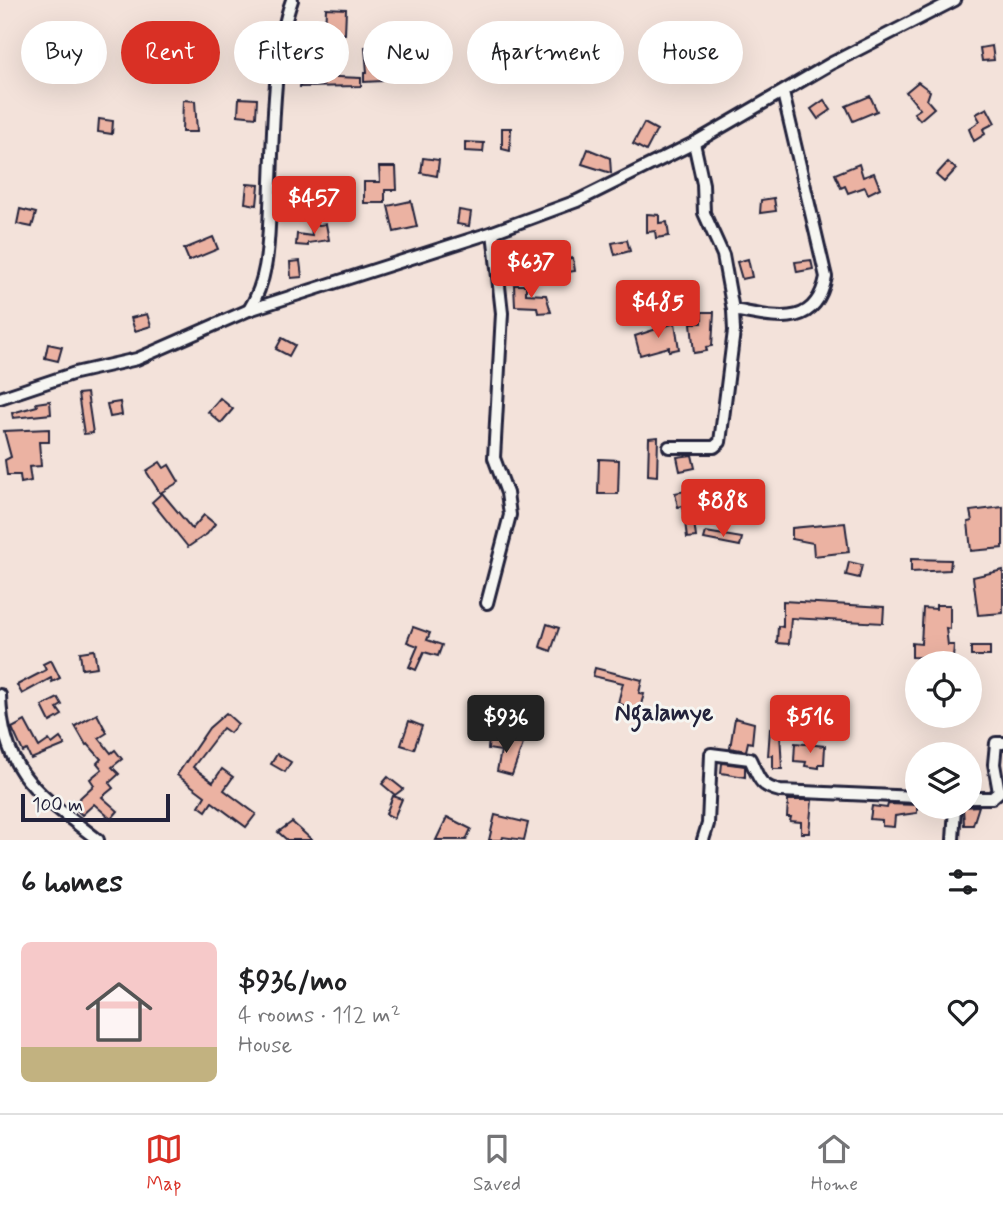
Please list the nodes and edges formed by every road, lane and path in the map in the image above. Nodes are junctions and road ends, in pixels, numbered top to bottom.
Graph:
1 (292, 0) edge
2 (956, 0) edge
3 (783, 93) junction
4 (694, 143) junction
5 (493, 232) junction
6 (249, 310) junction
7 (733, 310) junction
8 (0, 398) edge
9 (669, 447) dead end
10 (487, 603) dead end
11 (0, 695) edge
12 (1003, 743) edge
13 (905, 796) edge
14 (982, 798) edge
15 (954, 819) edge
16 (98, 840) edge
17 (704, 840) edge
18 (953, 840) edge

1 - 6 street
2 - 3 street
3 - 4 street
3 - 7 street
4 - 5 street
4 - 7 street
5 - 6 street
5 - 10 street
6 - 8 street
7 - 9 street
11 - 16 street
12 - 14 street
13 - 17 street
15 - 18 street

